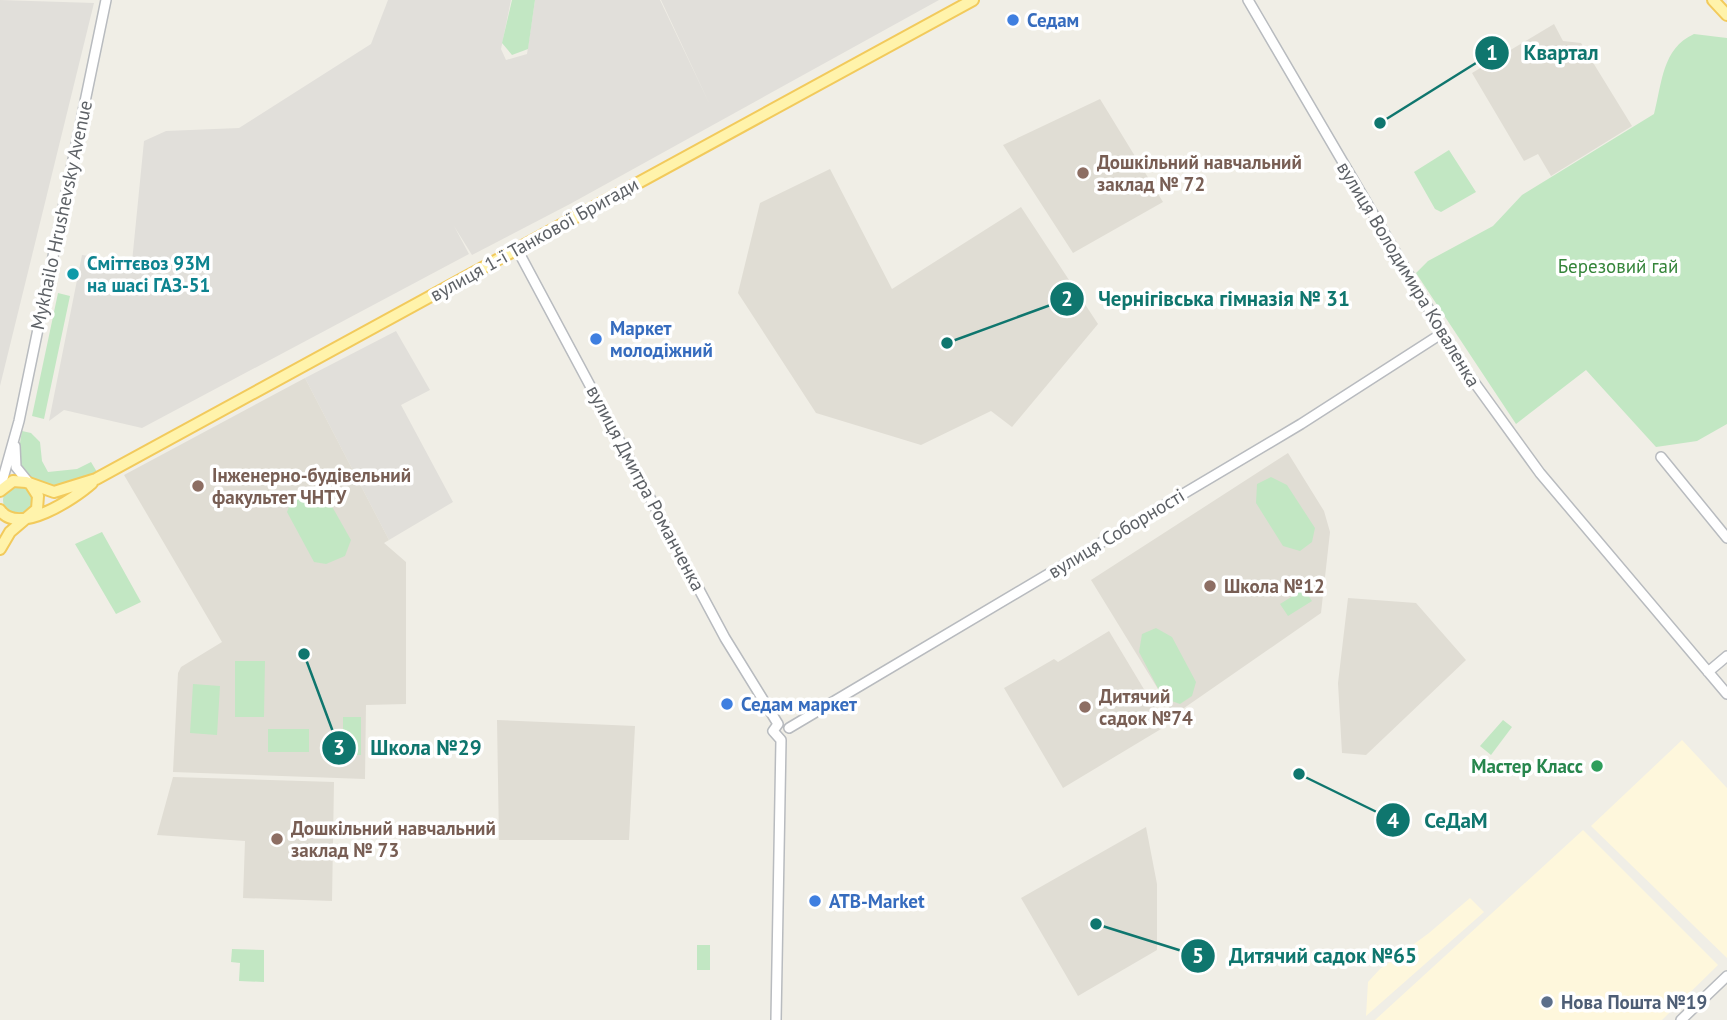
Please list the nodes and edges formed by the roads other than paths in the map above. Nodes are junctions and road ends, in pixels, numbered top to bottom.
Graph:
1 (106, 0) edge
2 (973, 0) edge
3 (1248, 0) edge
4 (1713, 0) edge
5 (1727, 15) edge
6 (517, 249) junction
7 (1441, 334) junction
8 (16, 431) junction
9 (1661, 457) dead end
10 (96, 479) junction
11 (3, 485) edge
12 (31, 485) junction
13 (0, 510) edge
14 (29, 518) junction
15 (1727, 538) edge
16 (0, 549) edge
17 (1727, 656) edge
18 (1708, 673) junction
19 (1727, 694) edge
20 (778, 724) junction
21 (789, 728) junction
22 (781, 740) junction
23 (1727, 976) edge
24 (776, 1020) edge
25 (1681, 1020) edge

1 - 8 street, Mykhailo Hrushevsky Avenue
2 - 6 main road, вулиця 1-ї Танкової Бригади
3 - 7 street, вулиця Володимира Коваленка
4 - 5 main road
6 - 10 main road, вулиця 1-ї Танкової Бригади
6 - 20 street, вулиця Дмитра Романченка
7 - 18 street, вулиця Володимира Коваленка
7 - 21 street, вулиця Соборності
8 - 11 street, Mykhailo Hrushevsky Avenue
8 - 12 street, Mykhailo Hrushevsky Avenue
9 - 15 street
10 - 12 main road, вулиця 1-ї Танкової Бригади
10 - 14 main road, вулиця 1-ї Танкової Бригади
11 - 12 main road, вулиця 1-ї Танкової Бригади
12 - 14 main road
13 - 14 main road
14 - 16 main road
17 - 18 street
18 - 19 street, вулиця Володимира Коваленка
20 - 21 street
20 - 22 street
21 - 22 street, вулиця Соборності
22 - 24 street
23 - 25 street

